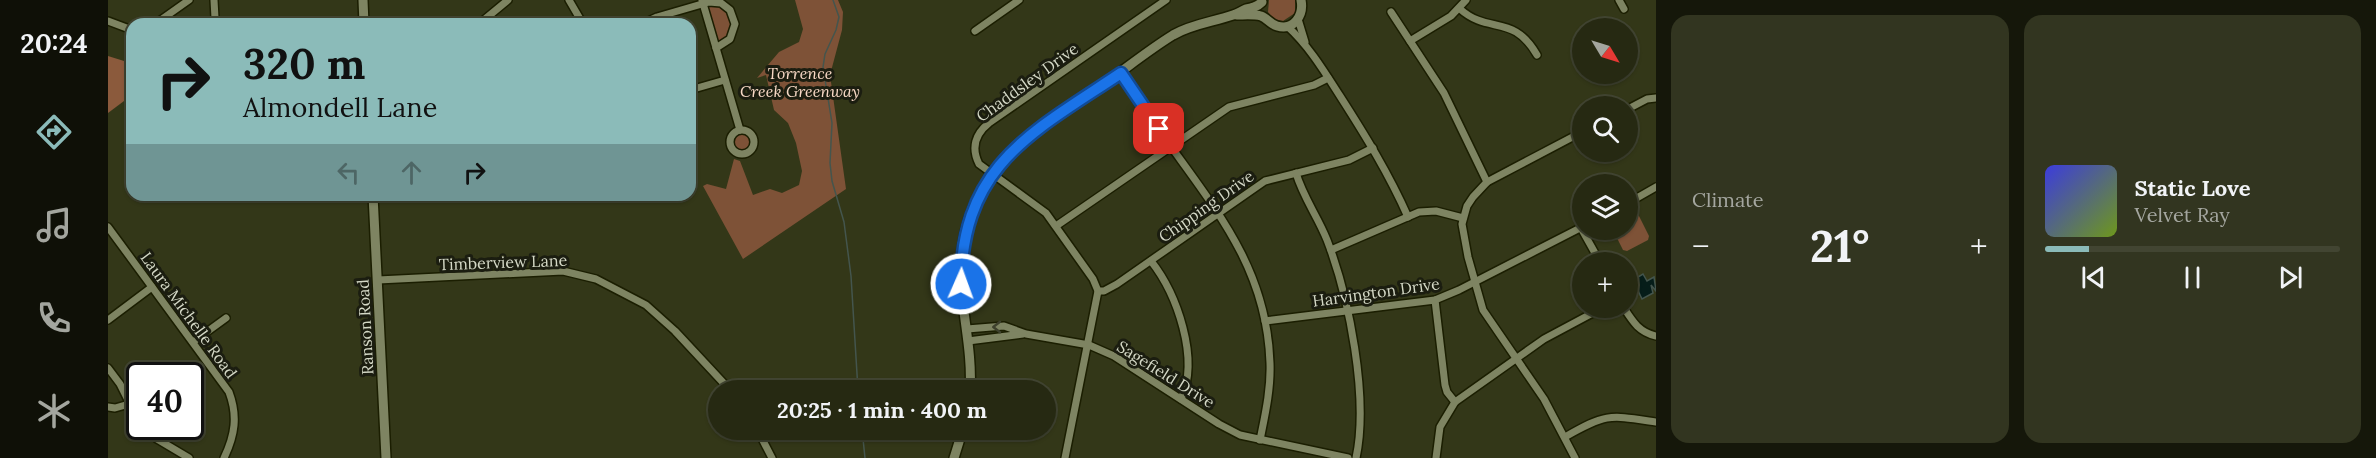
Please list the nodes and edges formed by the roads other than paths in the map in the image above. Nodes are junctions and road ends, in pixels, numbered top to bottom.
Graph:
1 (189, 0) edge
2 (214, 0) edge
3 (363, 0) edge
4 (508, 0) edge
5 (569, 0) edge
6 (1019, 0) edge
7 (1166, 0) edge
8 (1302, 0) edge
9 (1466, 0) edge
10 (1619, 0) edge
11 (1263, 1) edge
12 (702, 2) edge
13 (500, 3) edge
14 (1460, 9) junction
15 (1624, 9) dead end
16 (1391, 12) dead end
17 (1234, 15) junction
18 (1265, 17) junction
19 (164, 18) edge
20 (215, 18) edge
21 (364, 18) edge
22 (486, 18) edge
23 (580, 18) edge
24 (655, 18) edge
25 (1298, 19) junction
26 (108, 21) edge
27 (1287, 26) junction
28 (126, 28) edge
29 (975, 31) dead end
30 (1410, 41) junction
31 (1305, 42) junction
32 (716, 48) junction
33 (1537, 55) dead end
34 (1121, 73) junction
35 (1329, 78) junction
36 (725, 80) junction
37 (696, 88) edge
38 (1656, 98) edge
39 (1638, 104) edge
40 (740, 130) dead end
41 (1572, 137) edge
42 (1171, 146) junction
43 (1372, 148) junction
44 (1296, 173) junction
45 (991, 174) junction
46 (1487, 182) junction
47 (1656, 187) edge
48 (1638, 197) edge
49 (373, 201) edge
50 (1219, 212) junction
51 (1408, 218) junction
52 (1463, 218) junction
53 (1056, 226) junction
54 (108, 227) edge
55 (1572, 233) edge
56 (1331, 250) junction
57 (1151, 261) junction
58 (378, 280) junction
59 (1476, 281) junction
60 (152, 287) junction
61 (1098, 291) junction
62 (1436, 300) junction
63 (1346, 310) junction
64 (226, 318) dead end
65 (1583, 318) edge
66 (1630, 318) edge
67 (108, 320) edge
68 (1265, 321) junction
69 (967, 329) junction
70 (1026, 334) junction
71 (1656, 336) edge
72 (968, 341) junction
73 (193, 342) junction
74 (1089, 345) junction
75 (1516, 358) junction
76 (108, 368) edge
77 (721, 380) edge
78 (970, 380) edge
79 (126, 397) edge
80 (1181, 399) junction
81 (1455, 402) junction
82 (126, 405) edge
83 (108, 407) edge
84 (1656, 422) edge
85 (1565, 437) junction
86 (159, 440) edge
87 (763, 440) edge
88 (960, 440) edge
89 (1260, 440) junction
90 (956, 457) edge
91 (189, 458) edge
92 (224, 458) edge
93 (386, 458) edge
94 (772, 458) edge
95 (1065, 458) edge
96 (1347, 458) edge
97 (1356, 458) edge
98 (1436, 458) edge
99 (1575, 458) edge

1 - 19 street
2 - 20 street
3 - 21 street
4 - 13 street
5 - 23 street
6 - 29 street
7 - 45 street, Chaddsley Drive
8 - 25 street
9 - 14 street
10 - 15 street
11 - 17 street
11 - 18 street
12 - 24 street
12 - 32 street
12 - 32 street
13 - 22 street
14 - 30 street
14 - 33 street
16 - 30 street
17 - 18 street
17 - 34 street
18 - 27 street
25 - 27 street
25 - 31 street
26 - 28 street
27 - 31 street
30 - 46 street
31 - 35 street
32 - 36 street
34 - 42 street
34 - 45 street
35 - 42 street
35 - 43 street
36 - 37 street
36 - 40 street
38 - 39 street
41 - 46 street
42 - 50 street
42 - 53 street
43 - 44 street, Chipping Drive
43 - 51 street
44 - 50 street, Chipping Drive
44 - 56 street
45 - 53 street, Chaddsley Drive
45 - 69 street
46 - 52 street
47 - 48 street
49 - 58 street, Ranson Road
50 - 57 street, Chipping Drive
50 - 68 street
51 - 52 street
51 - 56 street
52 - 59 street
53 - 61 street, Chaddsley Drive
54 - 60 street, Laura Michelle Road
55 - 59 street, Harvington Drive
56 - 63 street
57 - 61 street, Chipping Drive
57 - 80 street
58 - 77 street, Timberview Lane
58 - 93 street, Ranson Road
59 - 62 street, Harvington Drive
59 - 75 street
60 - 67 street
60 - 73 street, Laura Michelle Road
61 - 74 street
62 - 63 street, Harvington Drive
62 - 81 street
63 - 68 street, Harvington Drive
63 - 97 street
64 - 73 street
65 - 75 street
66 - 71 street
68 - 89 street
70 -> 69 street, Sagefield Drive
69 - 72 street
70 - 72 street
70 - 74 street, Sagefield Drive
72 - 78 street
73 - 92 street, Laura Michelle Road
74 - 80 street, Sagefield Drive
74 - 95 street
75 - 81 street
75 - 85 street
76 - 79 street
80 - 89 street, Sagefield Drive
81 - 98 street
82 - 83 street
84 - 85 street
85 - 99 street
86 - 91 street
87 - 94 street
88 - 90 street
89 - 96 street, Sagefield Drive

